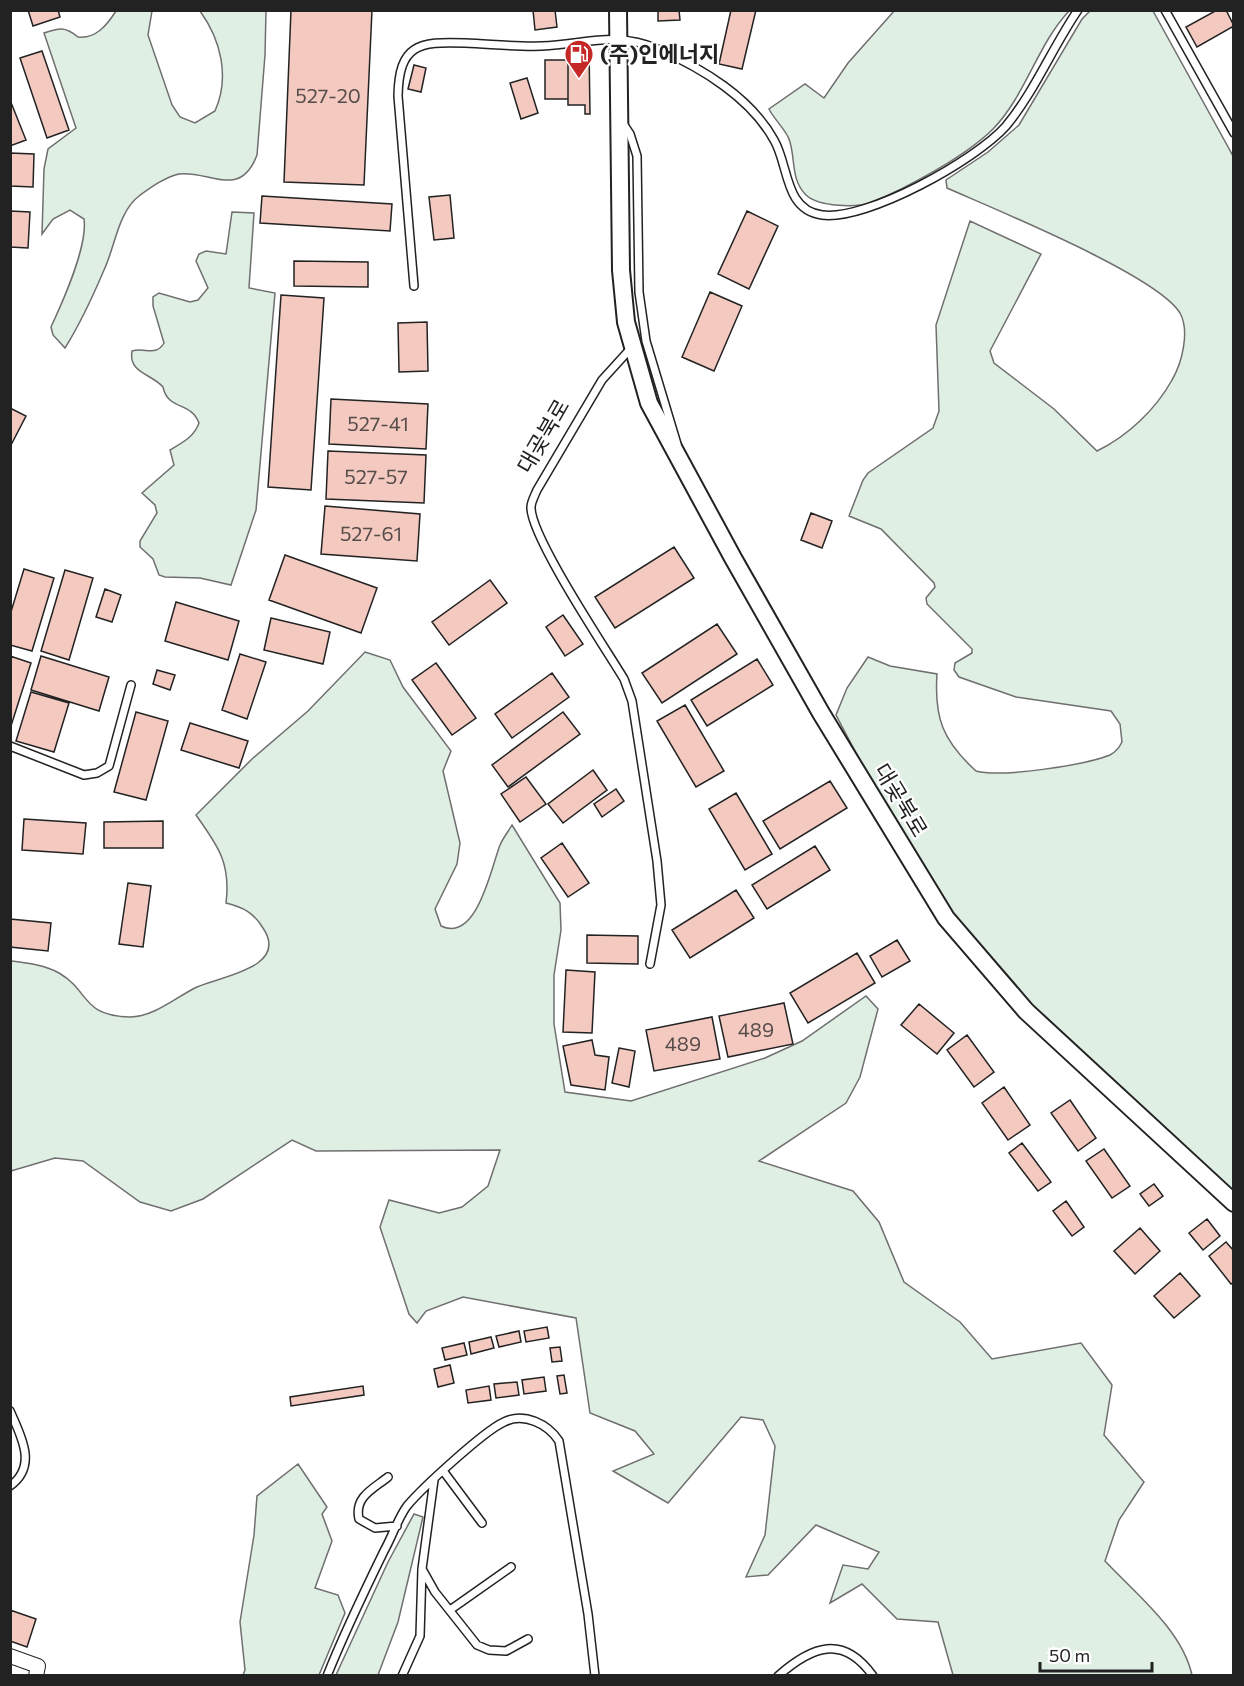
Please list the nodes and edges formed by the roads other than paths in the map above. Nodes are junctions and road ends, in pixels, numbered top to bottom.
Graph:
1 (618, 10) edge
2 (1078, 10) edge
3 (1165, 10) edge
4 (618, 38) junction
5 (620, 119) junction
6 (1233, 134) edge
7 (414, 286) dead end
8 (632, 347) junction
9 (677, 456) junction
10 (131, 685) dead end
11 (10, 746) edge
12 (650, 964) dead end
13 (1233, 1203) edge
14 (10, 1411) edge
15 (444, 1472) junction
16 (388, 1477) dead end
17 (434, 1480) junction
18 (10, 1486) edge
19 (482, 1523) dead end
20 (397, 1526) junction
21 (511, 1567) dead end
22 (422, 1569) junction
23 (450, 1610) junction
24 (528, 1639) dead end
25 (10, 1656) edge
26 (36, 1676) edge
27 (327, 1676) edge
28 (402, 1676) edge
29 (595, 1676) edge
30 (778, 1676) edge
31 (873, 1676) edge

1 - 4 street, 대곶북로
2 - 4 lane
3 - 6 lane
4 - 5 street, 대곶북로
4 - 7 lane
5 - 8 street, 대곶북로
5 - 9 lane
8 - 9 street, 대곶북로
8 - 12 lane, 대곶북로
9 - 13 street, 대곶북로
10 - 11 lane
14 - 18 lane
15 - 17 lane
15 - 19 lane
15 - 29 lane
16 - 20 lane
17 - 20 lane
17 - 22 lane
20 - 27 lane
21 - 23 lane
22 - 23 lane
22 - 28 lane
23 - 24 lane
25 - 26 street
30 - 31 lane

